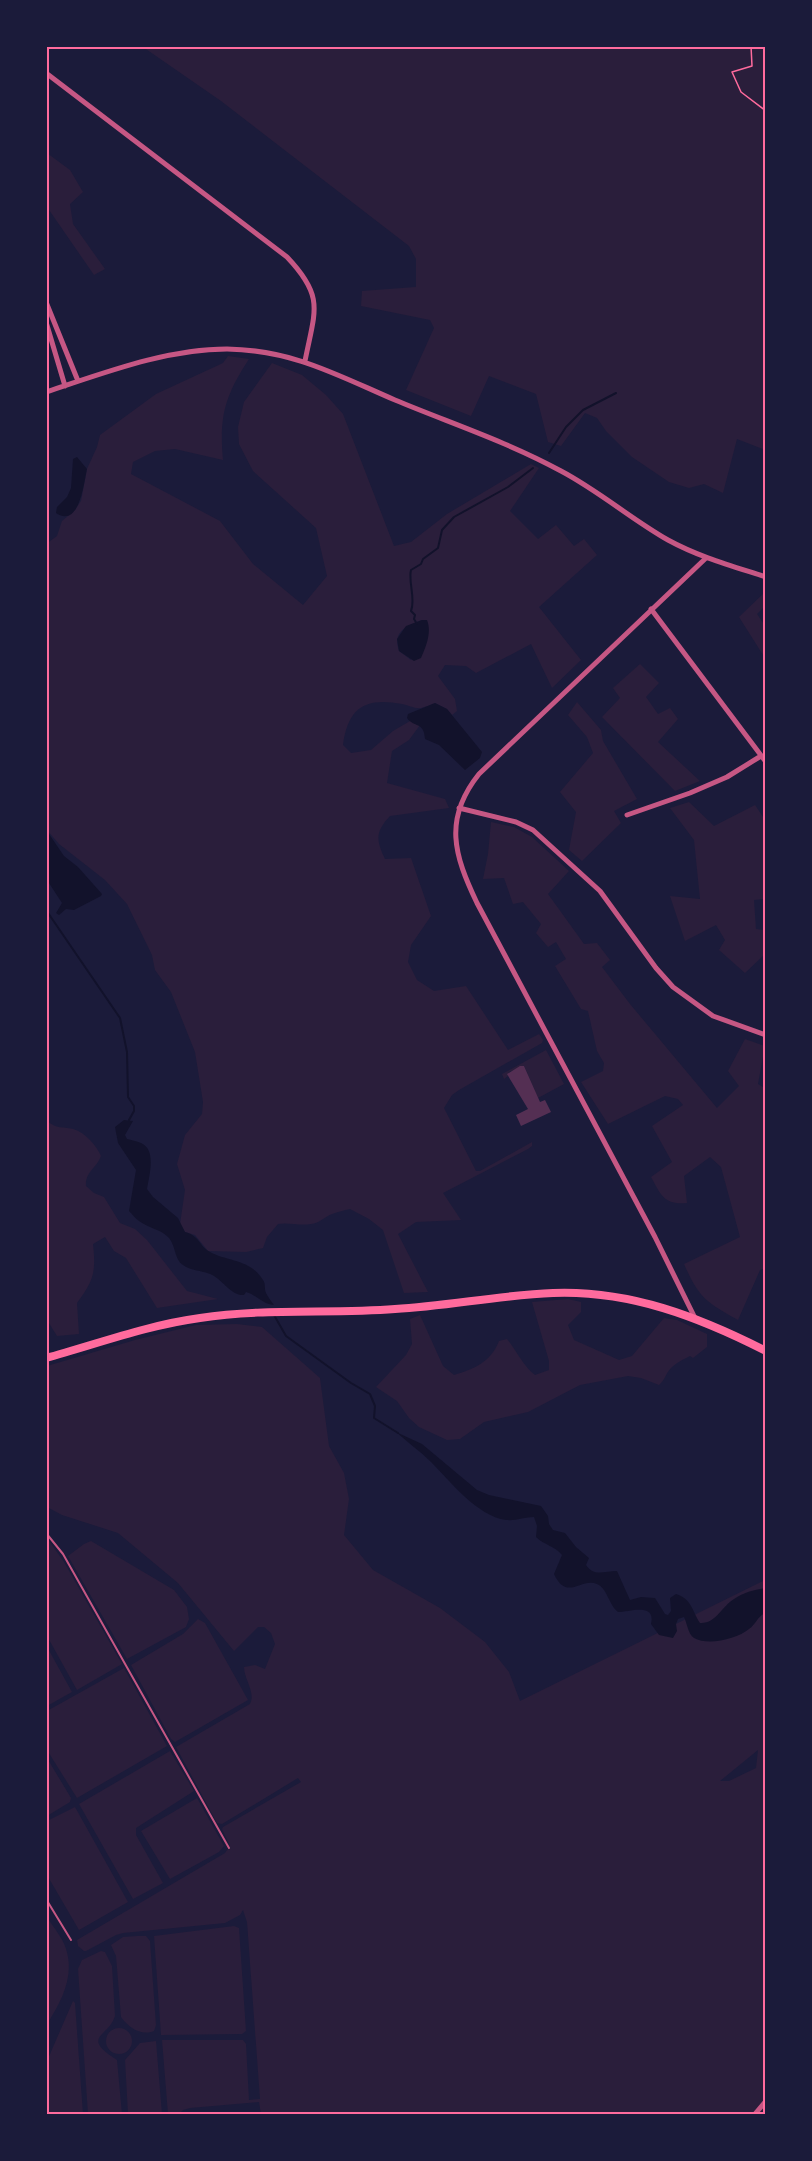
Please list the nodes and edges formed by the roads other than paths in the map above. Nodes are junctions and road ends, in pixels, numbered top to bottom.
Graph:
1 (46, 73) edge
2 (46, 302) edge
3 (46, 322) edge
4 (305, 360) junction
5 (78, 381) junction
6 (65, 386) junction
7 (46, 392) edge
8 (706, 558) junction
9 (765, 577) edge
10 (651, 609) junction
11 (760, 756) junction
12 (765, 762) edge
13 (459, 808) junction
14 (627, 814) dead end
15 (765, 1035) edge
16 (696, 1319) junction
17 (765, 1351) edge
18 (46, 1358) edge
19 (46, 1533) edge
20 (229, 1848) dead end
21 (46, 1899) edge
22 (71, 1940) dead end
23 (765, 2101) edge
24 (755, 2115) edge

1 - 4 street
2 - 5 street
3 - 6 street
4 - 5 street
4 - 8 street
5 - 6 street
6 - 7 street
8 - 9 street
8 - 10 street
10 - 11 street
10 - 13 street
11 - 12 street
11 - 14 street
13 - 15 street
13 - 16 street
16 - 17 main road
16 - 18 main road
19 - 20 lane
21 - 22 lane
23 - 24 street

